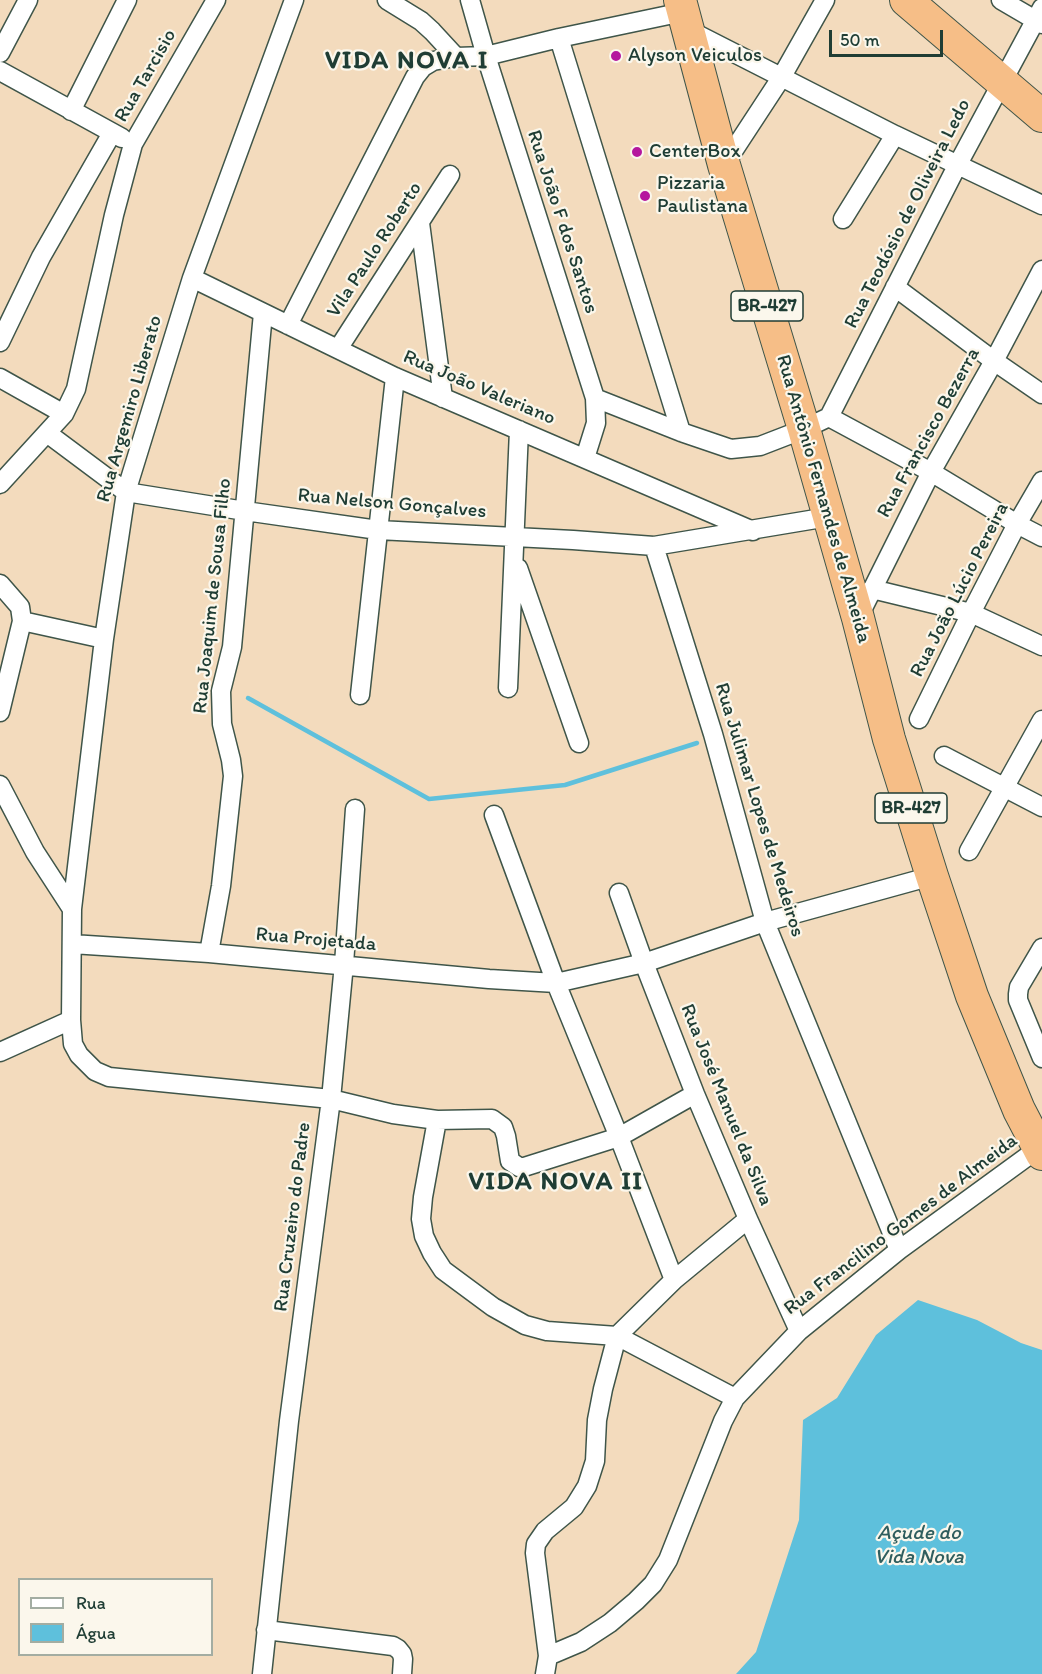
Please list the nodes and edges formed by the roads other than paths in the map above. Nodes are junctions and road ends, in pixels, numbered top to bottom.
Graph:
1 (28, 0) edge
2 (127, 0) edge
3 (216, 0) edge
4 (294, 0) edge
5 (387, 0) edge
6 (470, 0) edge
7 (825, 0) edge
8 (906, 0) edge
9 (1001, 0) edge
10 (683, 14) edge
11 (1040, 17) edge
12 (559, 38) junction
13 (0, 53) edge
14 (486, 56) junction
15 (456, 57) junction
16 (0, 71) edge
17 (782, 78) junction
18 (1002, 82) junction
19 (71, 111) junction
20 (1042, 116) edge
21 (112, 133) junction
22 (895, 135) junction
23 (133, 144) junction
24 (958, 164) junction
25 (724, 165) junction
26 (450, 175) dead end
27 (1042, 205) edge
28 (843, 219) dead end
29 (420, 223) junction
30 (1042, 270) edge
31 (192, 278) junction
32 (895, 287) junction
33 (263, 313) junction
34 (288, 325) junction
35 (0, 342) edge
36 (338, 349) junction
37 (994, 361) junction
38 (395, 377) junction
39 (0, 378) edge
40 (1042, 394) edge
41 (442, 398) junction
42 (595, 398) junction
43 (63, 414) junction
44 (817, 423) junction
45 (519, 430) junction
46 (681, 432) junction
47 (47, 434) junction
48 (585, 458) junction
49 (931, 472) junction
50 (1042, 481) edge
51 (0, 484) edge
52 (126, 492) junction
53 (245, 511) junction
54 (828, 517) junction
55 (1017, 524) junction
56 (378, 530) junction
57 (753, 531) junction
58 (1042, 537) edge
59 (515, 538) junction
60 (654, 546) junction
61 (514, 558) junction
62 (0, 584) edge
63 (872, 589) junction
64 (971, 613) junction
65 (858, 618) junction
66 (22, 621) junction
67 (104, 639) junction
68 (1042, 646) edge
69 (508, 688) dead end
70 (360, 695) dead end
71 (0, 712) edge
72 (919, 719) dead end
73 (1042, 720) edge
74 (579, 742) dead end
75 (944, 756) dead end
76 (0, 784) edge
77 (1005, 787) junction
78 (1042, 807) edge
79 (355, 809) dead end
80 (494, 815) dead end
81 (969, 851) dead end
82 (932, 876) junction
83 (619, 893) dead end
84 (72, 909) junction
85 (765, 922) junction
86 (72, 944) junction
87 (1042, 948) edge
88 (209, 953) junction
89 (644, 963) junction
90 (344, 964) junction
91 (556, 983) junction
92 (71, 1020) junction
93 (0, 1052) edge
94 (1042, 1058) edge
95 (695, 1095) junction
96 (331, 1099) junction
97 (437, 1120) junction
98 (620, 1137) junction
99 (1041, 1151) edge
100 (748, 1219) junction
101 (899, 1250) junction
102 (674, 1280) junction
103 (799, 1331) junction
104 (616, 1336) junction
105 (735, 1398) junction
106 (266, 1630) junction
107 (547, 1665) edge
108 (262, 1674) edge
109 (402, 1674) edge

1 - 13 street
2 - 19 street
3 - 23 street, Rua Tarcisio
4 - 31 street, Rua Argemiro Liberato
5 - 15 street
6 - 14 street, Rua João F dos Santos
7 - 17 street
8 - 18 highway
9 - 11 street
10 - 12 street
10 - 17 street
10 - 25 highway, Rua Antônio Fernandes de Almeida / BR-427
11 - 18 street, Rua Teodósio de Oliveira Ledo
12 - 14 street
12 - 46 street
14 - 15 street
14 - 42 street, Rua João F dos Santos
15 - 34 street
16 - 19 street
17 - 22 street
17 - 25 street
18 - 20 highway
18 - 24 street, Rua Teodósio de Oliveira Ledo
19 - 21 street
21 - 23 street
21 - 35 street
22 - 24 street
22 - 28 street
23 - 43 street, Rua Tarcisio
24 - 27 street
24 - 32 street, Rua Teodósio de Oliveira Ledo
25 - 44 highway, Rua Antônio Fernandes de Almeida / BR-427
26 - 29 street, Vila Paulo Roberto
29 - 36 street, Vila Paulo Roberto
29 - 41 street
30 - 37 street, Rua Francisco Bezerra
31 - 33 street, Rua João Valeriano
31 - 52 street, Rua Argemiro Liberato
32 - 37 street
32 - 44 street, Rua Teodósio de Oliveira Ledo
33 - 34 street, Rua João Valeriano
33 - 53 street, Rua Joaquim de Sousa Filho
34 - 36 street, Rua João Valeriano
36 - 38 street, Rua João Valeriano
37 - 40 street
37 - 49 street, Rua Francisco Bezerra
38 - 41 street, Rua João Valeriano
38 - 56 street
39 - 43 street
41 - 45 street, Rua João Valeriano
42 - 46 street
42 - 48 street, Rua João F dos Santos
43 - 47 street, Rua Tarcisio
44 - 46 street
44 - 49 street
44 - 54 highway, Rua Antônio Fernandes de Almeida / BR-427
45 - 48 street, Rua João Valeriano
45 - 59 street
47 - 51 street, Rua Tarcisio
47 - 52 street, Rua Nelson Gonçalves
48 - 57 street, Rua João Valeriano
49 - 55 street
49 - 63 street, Rua Francisco Bezerra
50 - 55 street, Rua João Lúcio Pereira
52 - 53 street, Rua Nelson Gonçalves
52 - 67 street, Rua Argemiro Liberato
53 - 56 street, Rua Nelson Gonçalves
53 - 88 street, Rua Joaquim de Sousa Filho
54 - 57 street, Rua Nelson Gonçalves
54 - 65 highway, Rua Antônio Fernandes de Almeida / BR-427
55 - 58 street
55 - 64 street, Rua João Lúcio Pereira
56 - 59 street, Rua Nelson Gonçalves
56 - 70 street
57 - 60 street, Rua Nelson Gonçalves
59 - 60 street, Rua Nelson Gonçalves
59 - 61 street
60 - 85 street, Rua Julimar Lopes de Medeiros
61 - 69 street
61 - 74 street
62 - 66 street
63 - 64 street
63 - 65 street, Rua Francisco Bezerra
64 - 68 street
64 - 72 street, Rua João Lúcio Pereira
65 - 82 highway, Rua Antônio Fernandes de Almeida / BR-427
66 - 67 street
66 - 71 street
67 - 84 street, Rua Argemiro Liberato
73 - 77 street
75 - 77 street
76 - 84 street
77 - 78 street
77 - 81 street
79 - 90 street, Rua Cruzeiro do Padre
80 - 91 street
82 - 85 street, Rua Projetada
82 - 99 highway, Rua Antônio Fernandes de Almeida / BR-427
83 - 89 street, Rua José Manuel da Silva
84 - 86 street, Rua Argemiro Liberato
85 - 89 street, Rua Projetada
85 - 101 street, Rua Julimar Lopes de Medeiros
86 - 88 street, Rua Projetada
86 - 92 street, Rua Argemiro Liberato
87 - 94 street
88 - 90 street, Rua Projetada
89 - 91 street, Rua Projetada
89 - 95 street, Rua José Manuel da Silva
90 - 91 street, Rua Projetada
90 - 96 street, Rua Cruzeiro do Padre
91 - 98 street
92 - 93 street
92 - 96 street, Rua Argemiro Liberato
95 - 98 street
95 - 100 street, Rua José Manuel da Silva
96 - 97 street, Rua Argemiro Liberato
96 - 106 street, Rua Cruzeiro do Padre
97 - 98 street, Rua Argemiro Liberato
97 - 104 street
98 - 102 street
99 - 101 street, Rua Francilino Gomes de Almeida
100 - 102 street
100 - 103 street, Rua José Manuel da Silva
101 - 103 street, Rua Francilino Gomes de Almeida
102 - 104 street
103 - 105 street, Rua Francilino Gomes de Almeida
104 - 105 street
104 - 107 street
105 - 107 street, Rua Francilino Gomes de Almeida
106 - 108 street, Rua Cruzeiro do Padre
106 - 109 street

